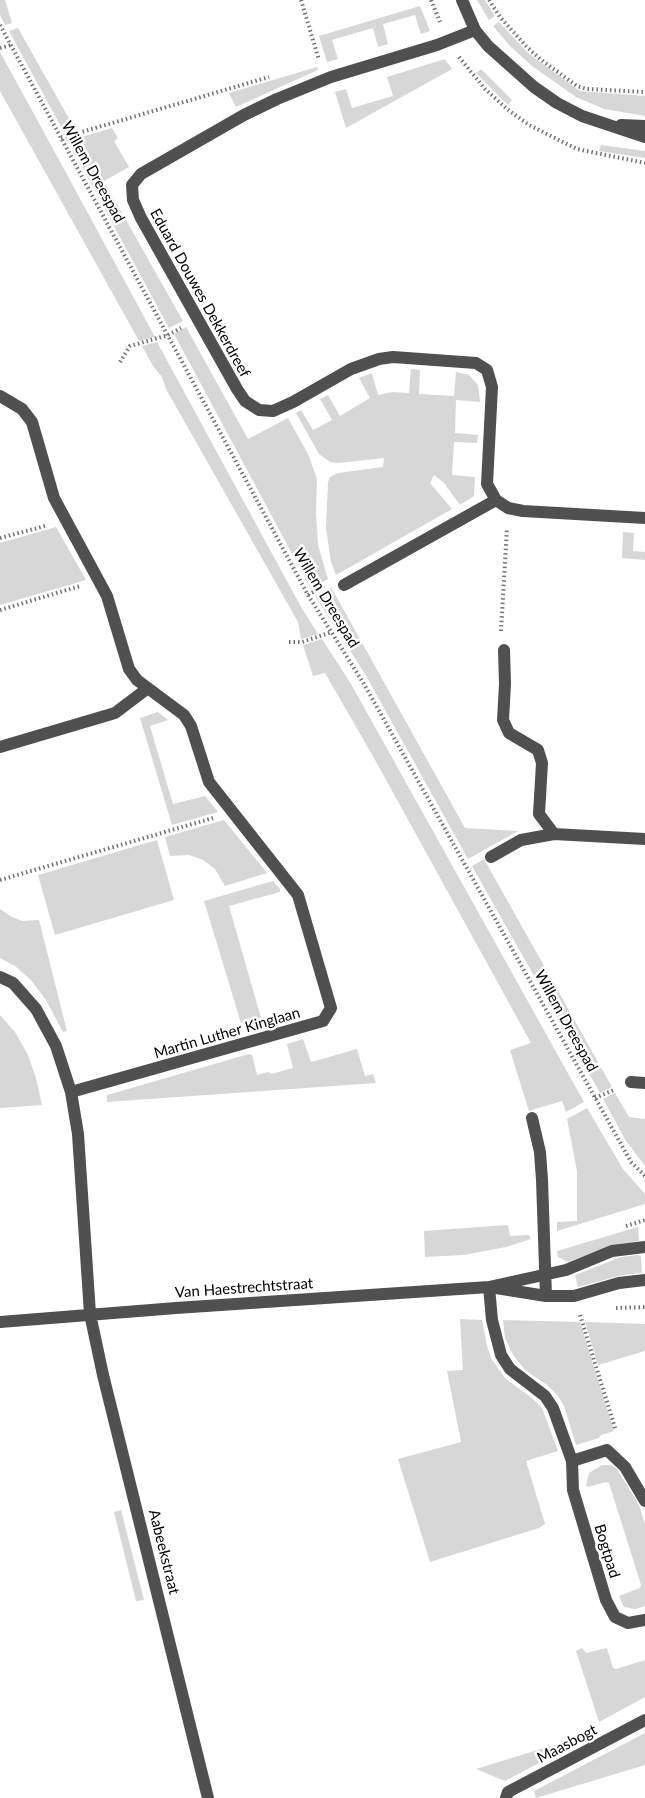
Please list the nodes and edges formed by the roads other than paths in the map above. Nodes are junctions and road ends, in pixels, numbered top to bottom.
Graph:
1 (462, 0) edge
2 (476, 30) junction
3 (611, 125) junction
4 (645, 126) edge
5 (645, 137) edge
6 (0, 396) edge
7 (496, 500) junction
8 (645, 518) edge
9 (344, 585) dead end
10 (504, 650) road end
11 (148, 688) junction
12 (0, 747) edge
13 (554, 834) junction
14 (645, 839) edge
15 (491, 857) dead end
16 (0, 977) edge
17 (631, 1082) dead end
18 (645, 1083) edge
19 (71, 1092) junction
20 (532, 1118) dead end
21 (645, 1248) edge
22 (545, 1274) junction
23 (645, 1280) edge
24 (489, 1287) junction
25 (546, 1296) junction
26 (90, 1314) junction
27 (0, 1322) edge
28 (572, 1461) junction
29 (645, 1501) edge
30 (645, 1620) edge
31 (645, 1720) edge
32 (208, 1798) edge
33 (506, 1798) edge

1 - 2 street
2 - 3 street
2 - 7 street, Eduard Douwes Dekkerdreef
3 - 4 street
3 - 5 street
6 - 11 street, Martin Luther Kinglaan
7 - 8 street
7 - 9 street
10 - 13 street
11 - 12 street
11 - 19 street, Martin Luther Kinglaan
13 - 14 street
13 - 15 street
16 - 19 street
17 - 18 street
19 - 26 street
20 - 22 street
21 - 22 street, Van Haestrechtstraat
22 - 24 street, Van Haestrechtstraat
22 - 25 street
23 - 25 street, Van Haestrechtstraat
24 - 25 street, Van Haestrechtstraat
24 - 26 street, Van Haestrechtstraat
24 - 28 street, Bogtpad
26 - 27 street, Van Haestrechtstraat
26 - 32 street, Aabeekstraat
28 - 29 street
28 - 30 street, Bogtpad
31 - 33 street, Maasbogt

